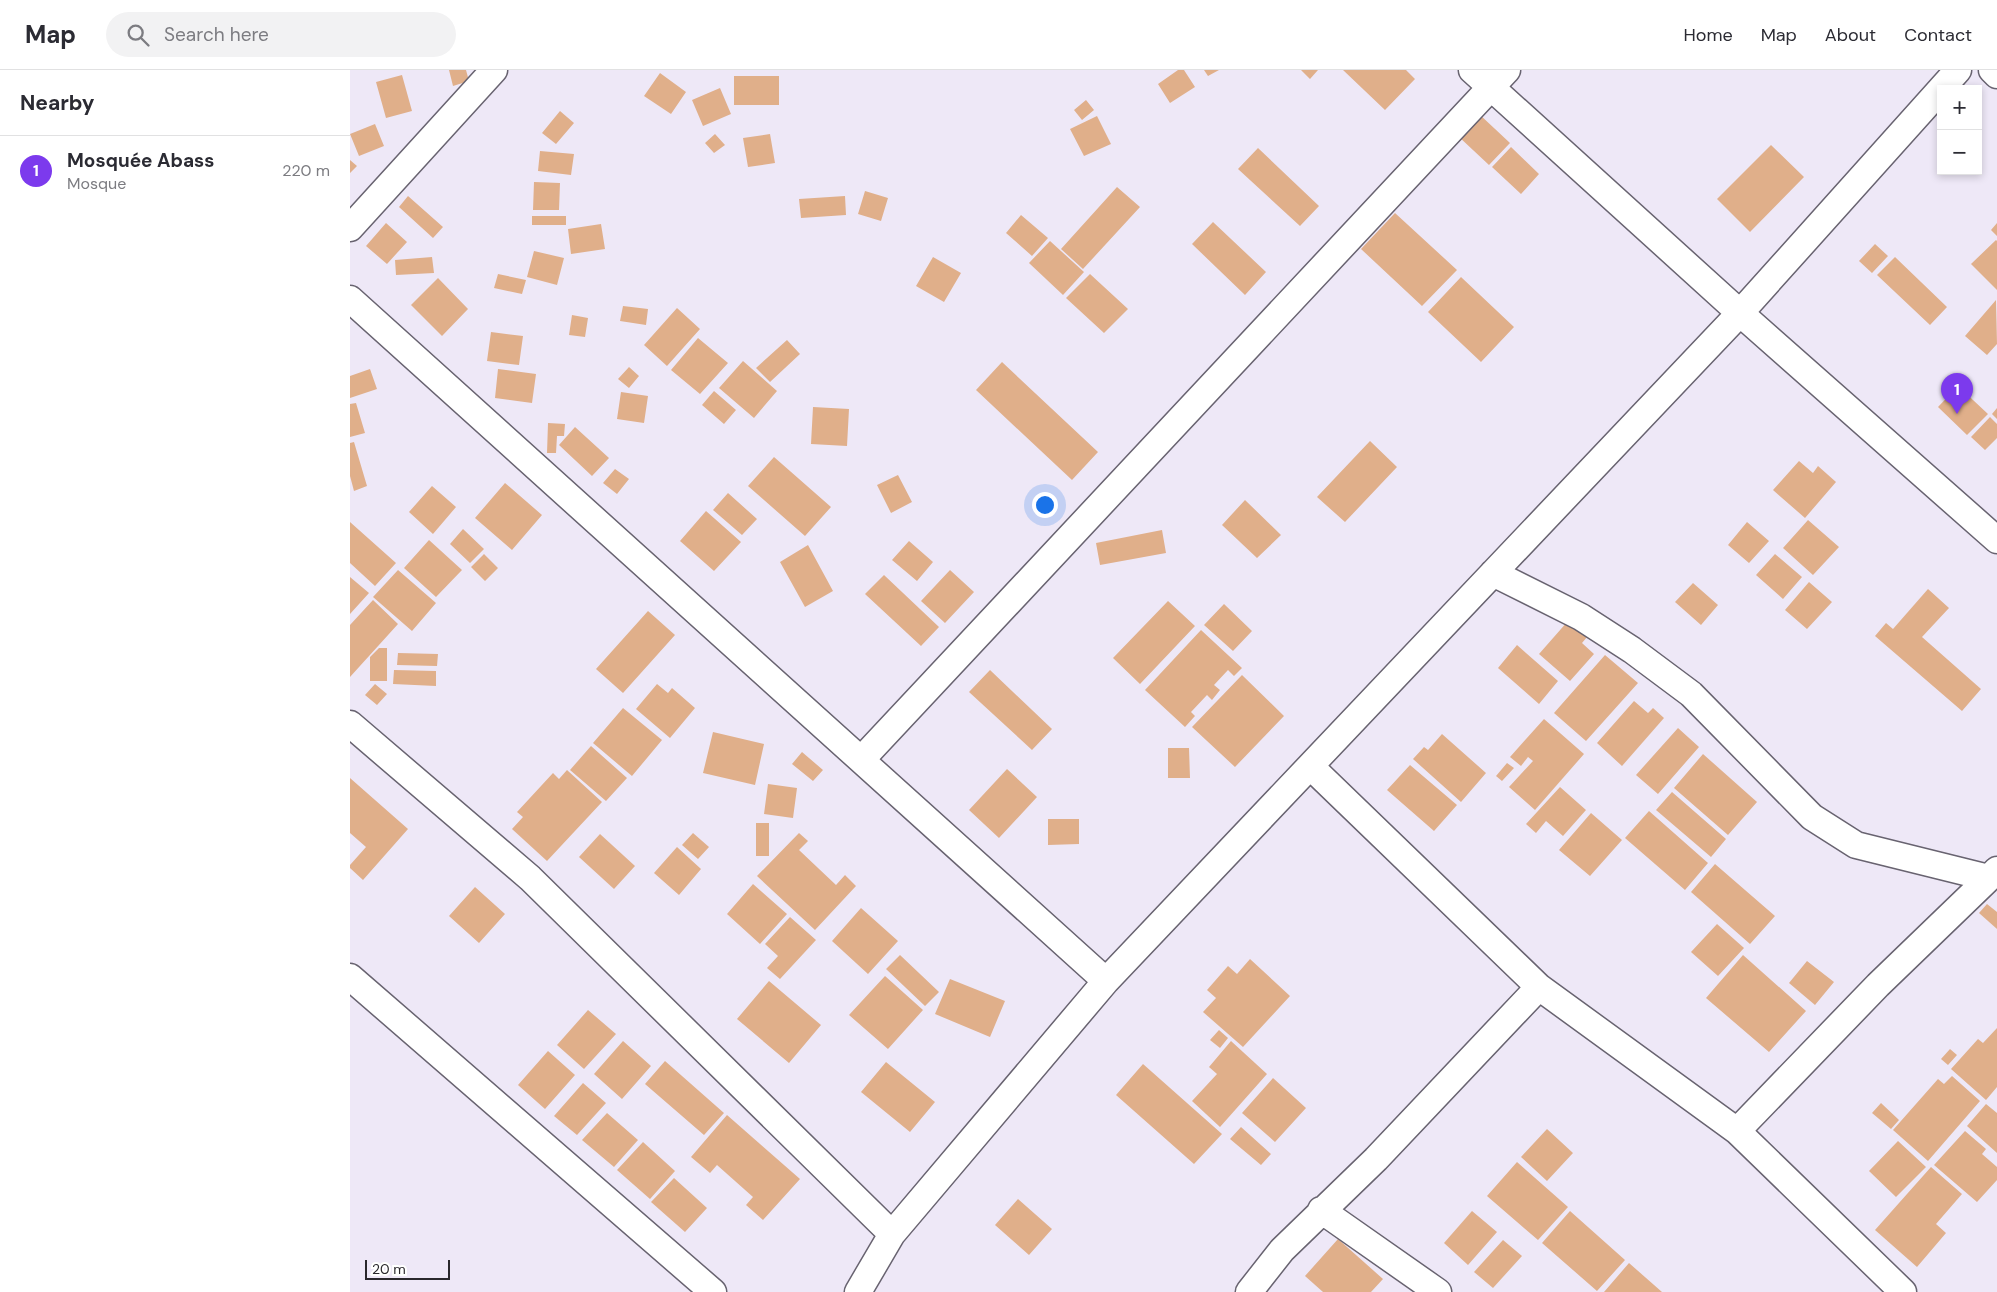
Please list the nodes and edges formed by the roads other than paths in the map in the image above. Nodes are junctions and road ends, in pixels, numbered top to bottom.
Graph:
1 (494, 70) edge
2 (1472, 70) edge
3 (1958, 70) edge
4 (1992, 70) edge
5 (1997, 75) edge
6 (1500, 79) edge
7 (1945, 85) edge
8 (1937, 93) edge
9 (350, 228) edge
10 (350, 299) edge
11 (1740, 313) junction
12 (1997, 540) edge
13 (1494, 573) junction
14 (350, 724) edge
15 (861, 760) junction
16 (1310, 766) junction
17 (1993, 874) edge
18 (350, 977) edge
19 (1106, 981) junction
20 (1539, 987) junction
21 (1737, 1131) junction
22 (1321, 1210) junction
23 (892, 1234) junction
24 (713, 1292) edge
25 (858, 1292) edge
26 (1249, 1292) edge
27 (1438, 1292) edge
28 (1903, 1292) edge

1 - 9 street
2 - 6 street
3 - 7 street
4 - 5 street
6 - 11 street
6 - 15 street
8 - 11 street
10 - 15 street
11 - 12 street
11 - 13 street
13 - 16 street
13 - 17 street
14 - 23 street
15 - 19 street
16 - 19 street
16 - 20 street
17 - 21 street
18 - 24 street
19 - 23 street
20 - 21 street
20 - 22 street
21 - 28 street
22 - 26 street
22 - 27 street
23 - 25 street

